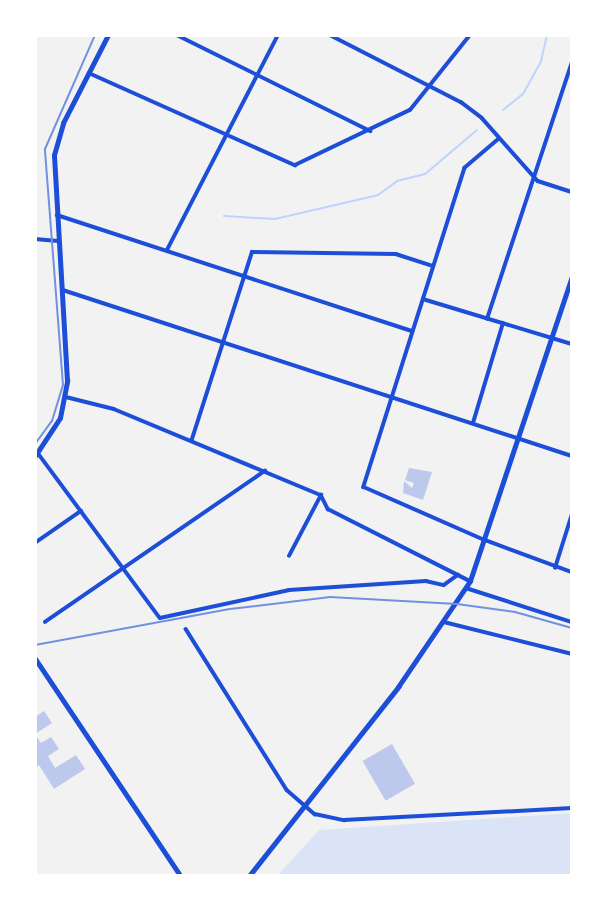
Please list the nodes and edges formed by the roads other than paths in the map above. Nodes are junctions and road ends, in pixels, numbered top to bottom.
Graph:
1 (108, 35) edge
2 (177, 35) edge
3 (278, 35) edge
4 (330, 35) edge
5 (470, 35) edge
6 (572, 62) edge
7 (89, 72) junction
8 (257, 75) junction
9 (432, 86) junction
10 (371, 131) junction
11 (225, 136) junction
12 (498, 140) junction
13 (533, 177) junction
14 (572, 192) edge
15 (55, 214) junction
16 (35, 239) edge
17 (58, 241) junction
18 (167, 250) junction
19 (434, 266) junction
20 (244, 275) junction
21 (572, 277) edge
22 (63, 290) junction
23 (423, 299) junction
24 (488, 319) junction
25 (503, 323) junction
26 (413, 331) junction
27 (552, 338) junction
28 (223, 341) junction
29 (572, 344) edge
30 (66, 397) junction
31 (392, 397) junction
32 (473, 423) junction
33 (192, 439) junction
34 (521, 439) junction
35 (36, 454) edge
36 (572, 456) edge
37 (265, 471) junction
38 (321, 495) junction
39 (81, 511) junction
40 (572, 514) edge
41 (485, 540) junction
42 (35, 544) edge
43 (289, 556) dead end
44 (121, 566) junction
45 (555, 568) junction
46 (572, 572) edge
47 (458, 575) junction
48 (470, 581) junction
49 (466, 588) junction
50 (44, 622) dead end
51 (444, 622) junction
52 (572, 622) edge
53 (186, 629) dead end
54 (572, 654) edge
55 (35, 658) edge
56 (304, 807) junction
57 (572, 808) edge
58 (181, 876) edge
59 (249, 876) edge

1 - 7 main road
2 - 8 street
3 - 8 street
4 - 9 street
5 - 9 street
6 - 13 street
7 - 11 street
7 - 15 main road
8 - 10 street
8 - 11 street
9 - 10 street
9 - 12 street
10 - 11 street
11 - 18 street
12 - 13 street
12 - 19 street
13 - 14 street
13 - 24 street
15 - 17 main road
15 - 18 street
16 - 17 street
17 - 22 main road
18 - 20 street
19 - 20 street
19 - 23 street
20 - 26 street
20 - 28 street
21 - 27 main road
22 - 28 street
22 - 30 main road
23 - 24 street
23 - 26 street
24 - 25 street
25 - 27 street
25 - 32 street
26 - 31 street
27 - 29 street
27 - 34 main road
28 - 31 street
28 - 33 street
30 - 33 street
30 - 35 main road
31 - 32 street
31 - 41 street
32 - 34 street
33 - 37 street
34 - 36 street
34 - 41 main road
35 - 39 street
37 - 38 street
37 - 44 street
38 - 43 street
38 - 47 street
39 - 42 street
39 - 44 street
40 - 45 street
41 - 45 street
41 - 48 main road
44 - 47 street
44 - 50 street
45 - 46 street
47 - 48 street
48 - 49 main road
49 - 51 main road
49 - 52 street
51 - 54 street
51 - 56 main road
53 - 56 street
55 - 58 main road
56 - 57 street
56 - 59 main road

